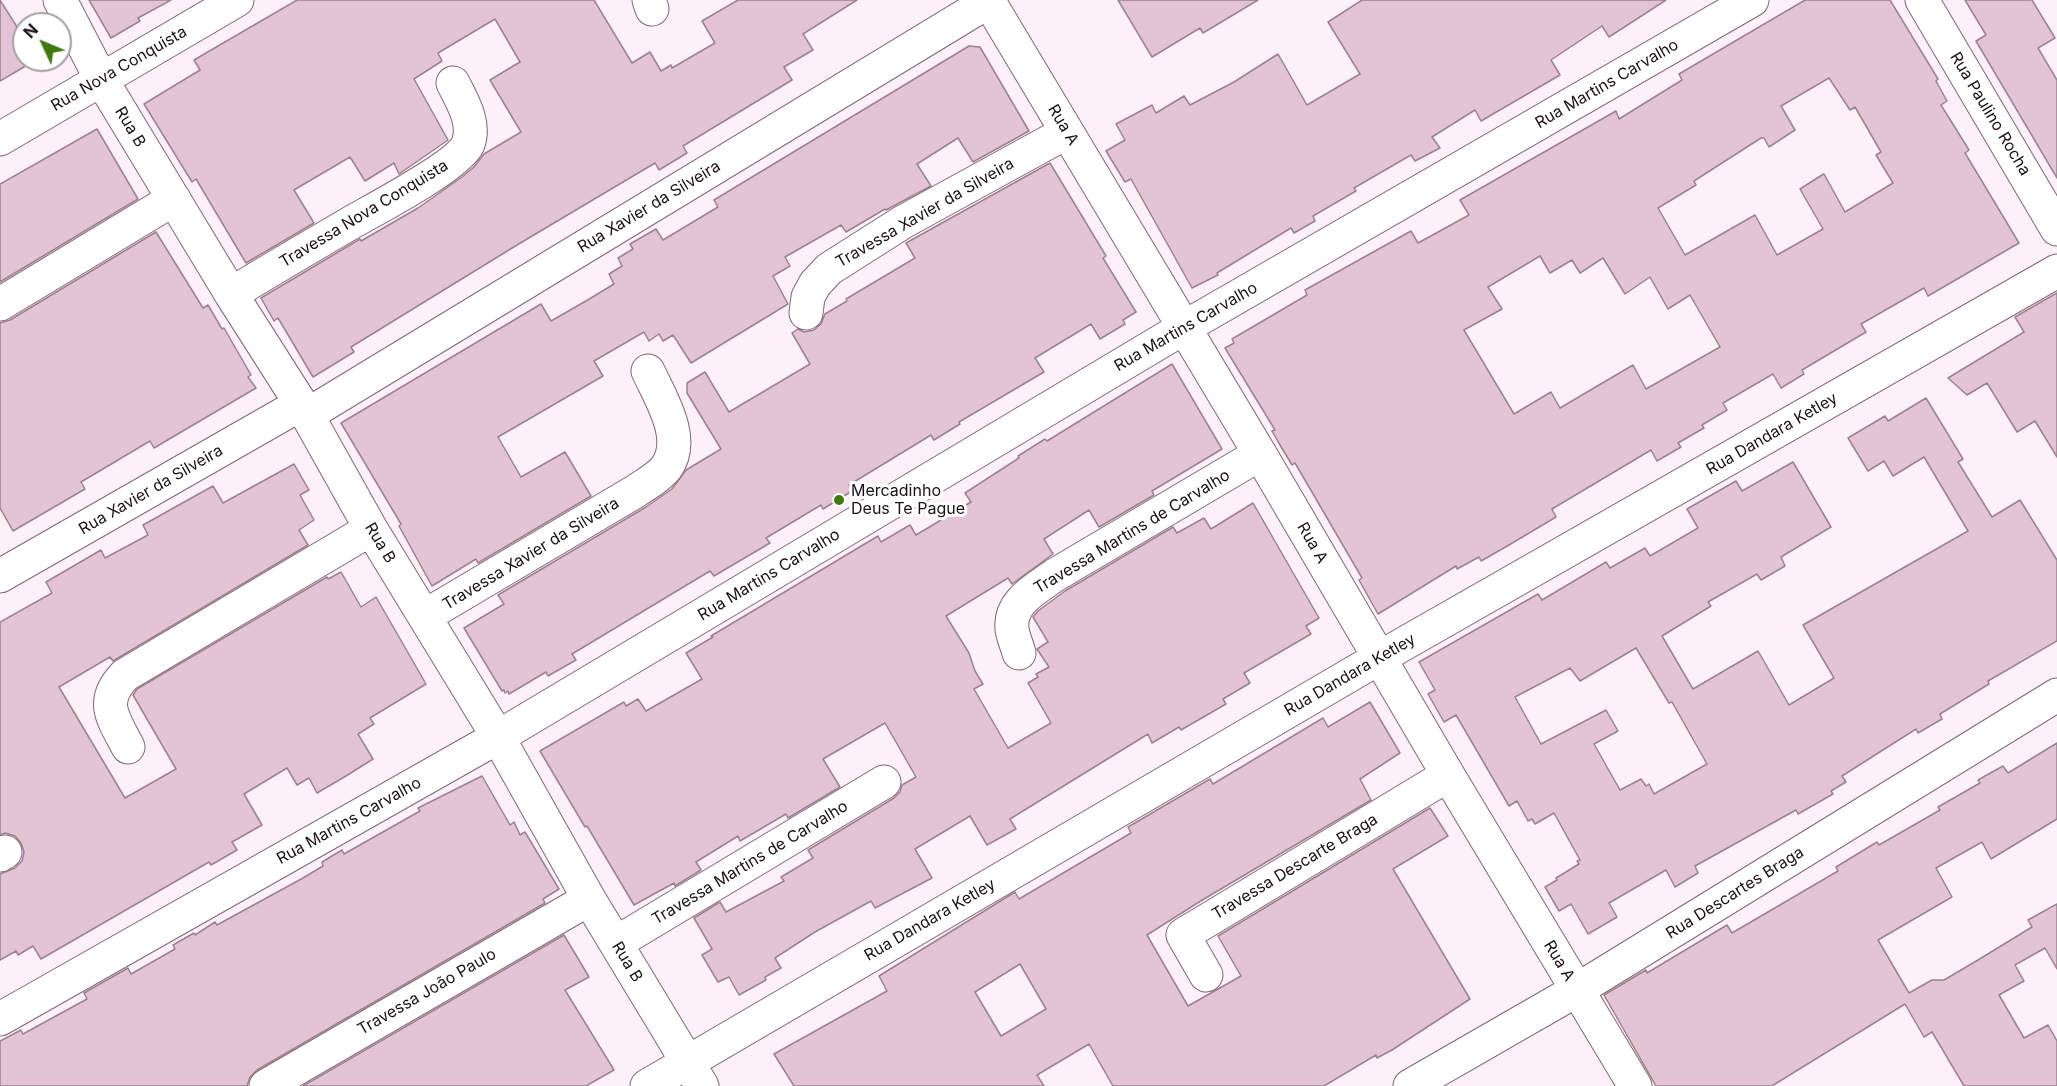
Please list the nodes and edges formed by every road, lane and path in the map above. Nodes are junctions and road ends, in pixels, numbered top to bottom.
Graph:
1 (60, 0) edge
2 (237, 0) edge
3 (989, 0) edge
4 (1752, 0) edge
5 (1922, 0) edge
6 (101, 79) junction
7 (453, 83) dead end
8 (1067, 132) junction
9 (0, 139) edge
10 (174, 199) junction
11 (2057, 229) edge
12 (2057, 271) edge
13 (231, 294) junction
14 (0, 304) edge
15 (806, 314) dead end
16 (1185, 327) junction
17 (648, 371) dead end
18 (304, 409) junction
19 (1260, 454) junction
20 (371, 529) junction
21 (0, 576) edge
22 (425, 616) junction
23 (1019, 653) dead end
24 (1378, 658) junction
25 (2057, 695) edge
26 (498, 737) junction
27 (128, 747) dead end
28 (1448, 775) junction
29 (884, 782) dead end
30 (589, 898) junction
31 (616, 944) junction
32 (1206, 975) dead end
33 (1577, 990) junction
34 (0, 1019) edge
35 (694, 1074) edge
36 (266, 1086) edge
37 (646, 1086) edge
38 (1410, 1086) edge
39 (1635, 1086) edge

1 - 6 street, Rua B
2 - 6 street, Rua Nova Conquista
3 - 8 street, Rua A
3 - 18 street, Rua Xavier da Silveira
4 - 16 street, Rua Martins Carvalho
5 - 11 street, Rua Paulino Rocha
6 - 9 street, Rua Nova Conquista
6 - 10 street, Rua B
7 - 13 street, Travessa Nova Conquista
8 - 15 street, Travessa Xavier da Silveira
8 - 16 street, Rua A
10 - 13 street, Rua B
10 - 14 street
12 - 24 street, Rua Dandara Ketley
13 - 18 street, Rua B
16 - 19 street, Rua A
16 - 26 street, Rua Martins Carvalho
17 - 22 street, Travessa Xavier da Silveira
18 - 20 street, Rua B
18 - 21 street, Rua Xavier da Silveira
19 - 23 street, Travessa Martins de Carvalho
19 - 24 street, Rua A
20 - 22 street, Rua B
20 - 27 street
22 - 26 street, Rua B
24 - 28 street, Rua A
24 - 35 street, Rua Dandara Ketley
25 - 33 street, Rua Descartes Braga
26 - 30 street, Rua B
26 - 34 street, Rua Martins Carvalho
28 - 32 street, Travessa Descarte Braga
28 - 33 street, Rua A
29 - 31 street, Travessa Martins de Carvalho
30 - 31 street, Rua B
30 - 36 street, Travessa João Paulo
31 - 35 street, Rua B
33 - 38 street, Rua Descartes Braga
33 - 39 street, Rua A
35 - 37 street, Rua Dandara Ketley

